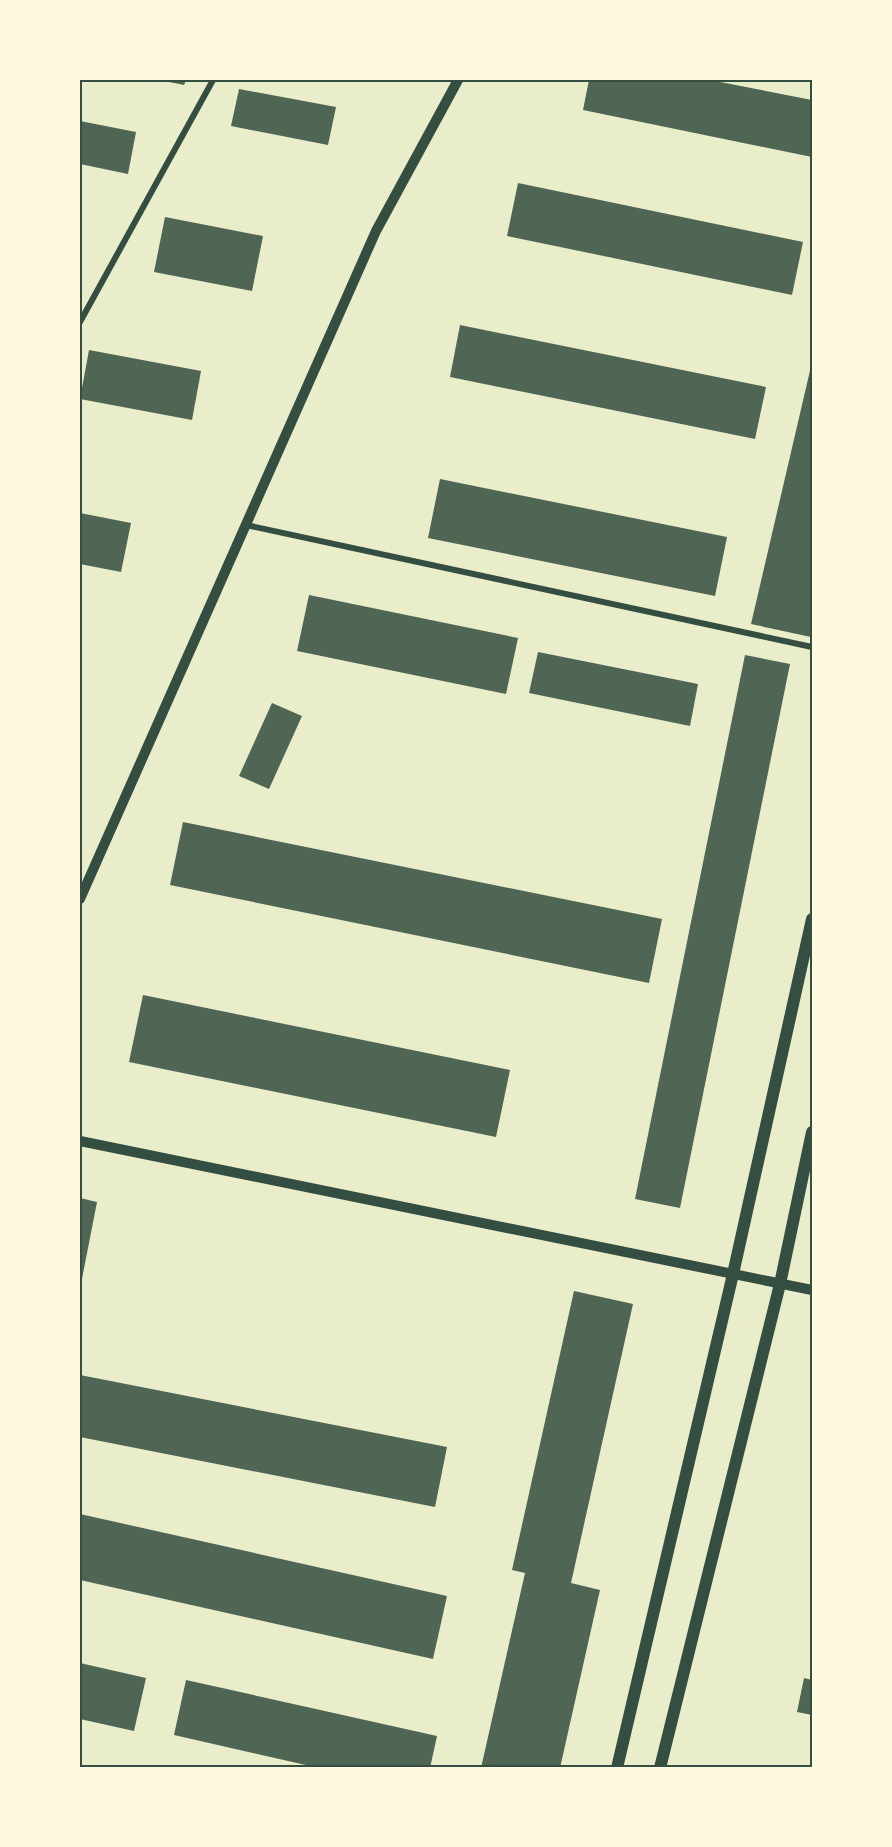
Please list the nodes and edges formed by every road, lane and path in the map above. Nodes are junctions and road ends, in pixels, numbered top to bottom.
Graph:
1 (213, 80) edge
2 (458, 80) edge
3 (80, 322) edge
4 (246, 525) junction
5 (813, 647) edge
6 (80, 899) edge
7 (813, 919) edge
8 (813, 1132) edge
9 (80, 1141) edge
10 (733, 1275) junction
11 (780, 1284) junction
12 (813, 1290) edge
13 (617, 1767) edge
14 (660, 1767) edge

1 - 3 street
2 - 4 street
4 - 5 street
4 - 6 street
7 - 10 main road
8 - 11 main road
9 - 10 street
10 - 11 street
10 - 13 main road
11 - 12 street
11 - 14 main road

